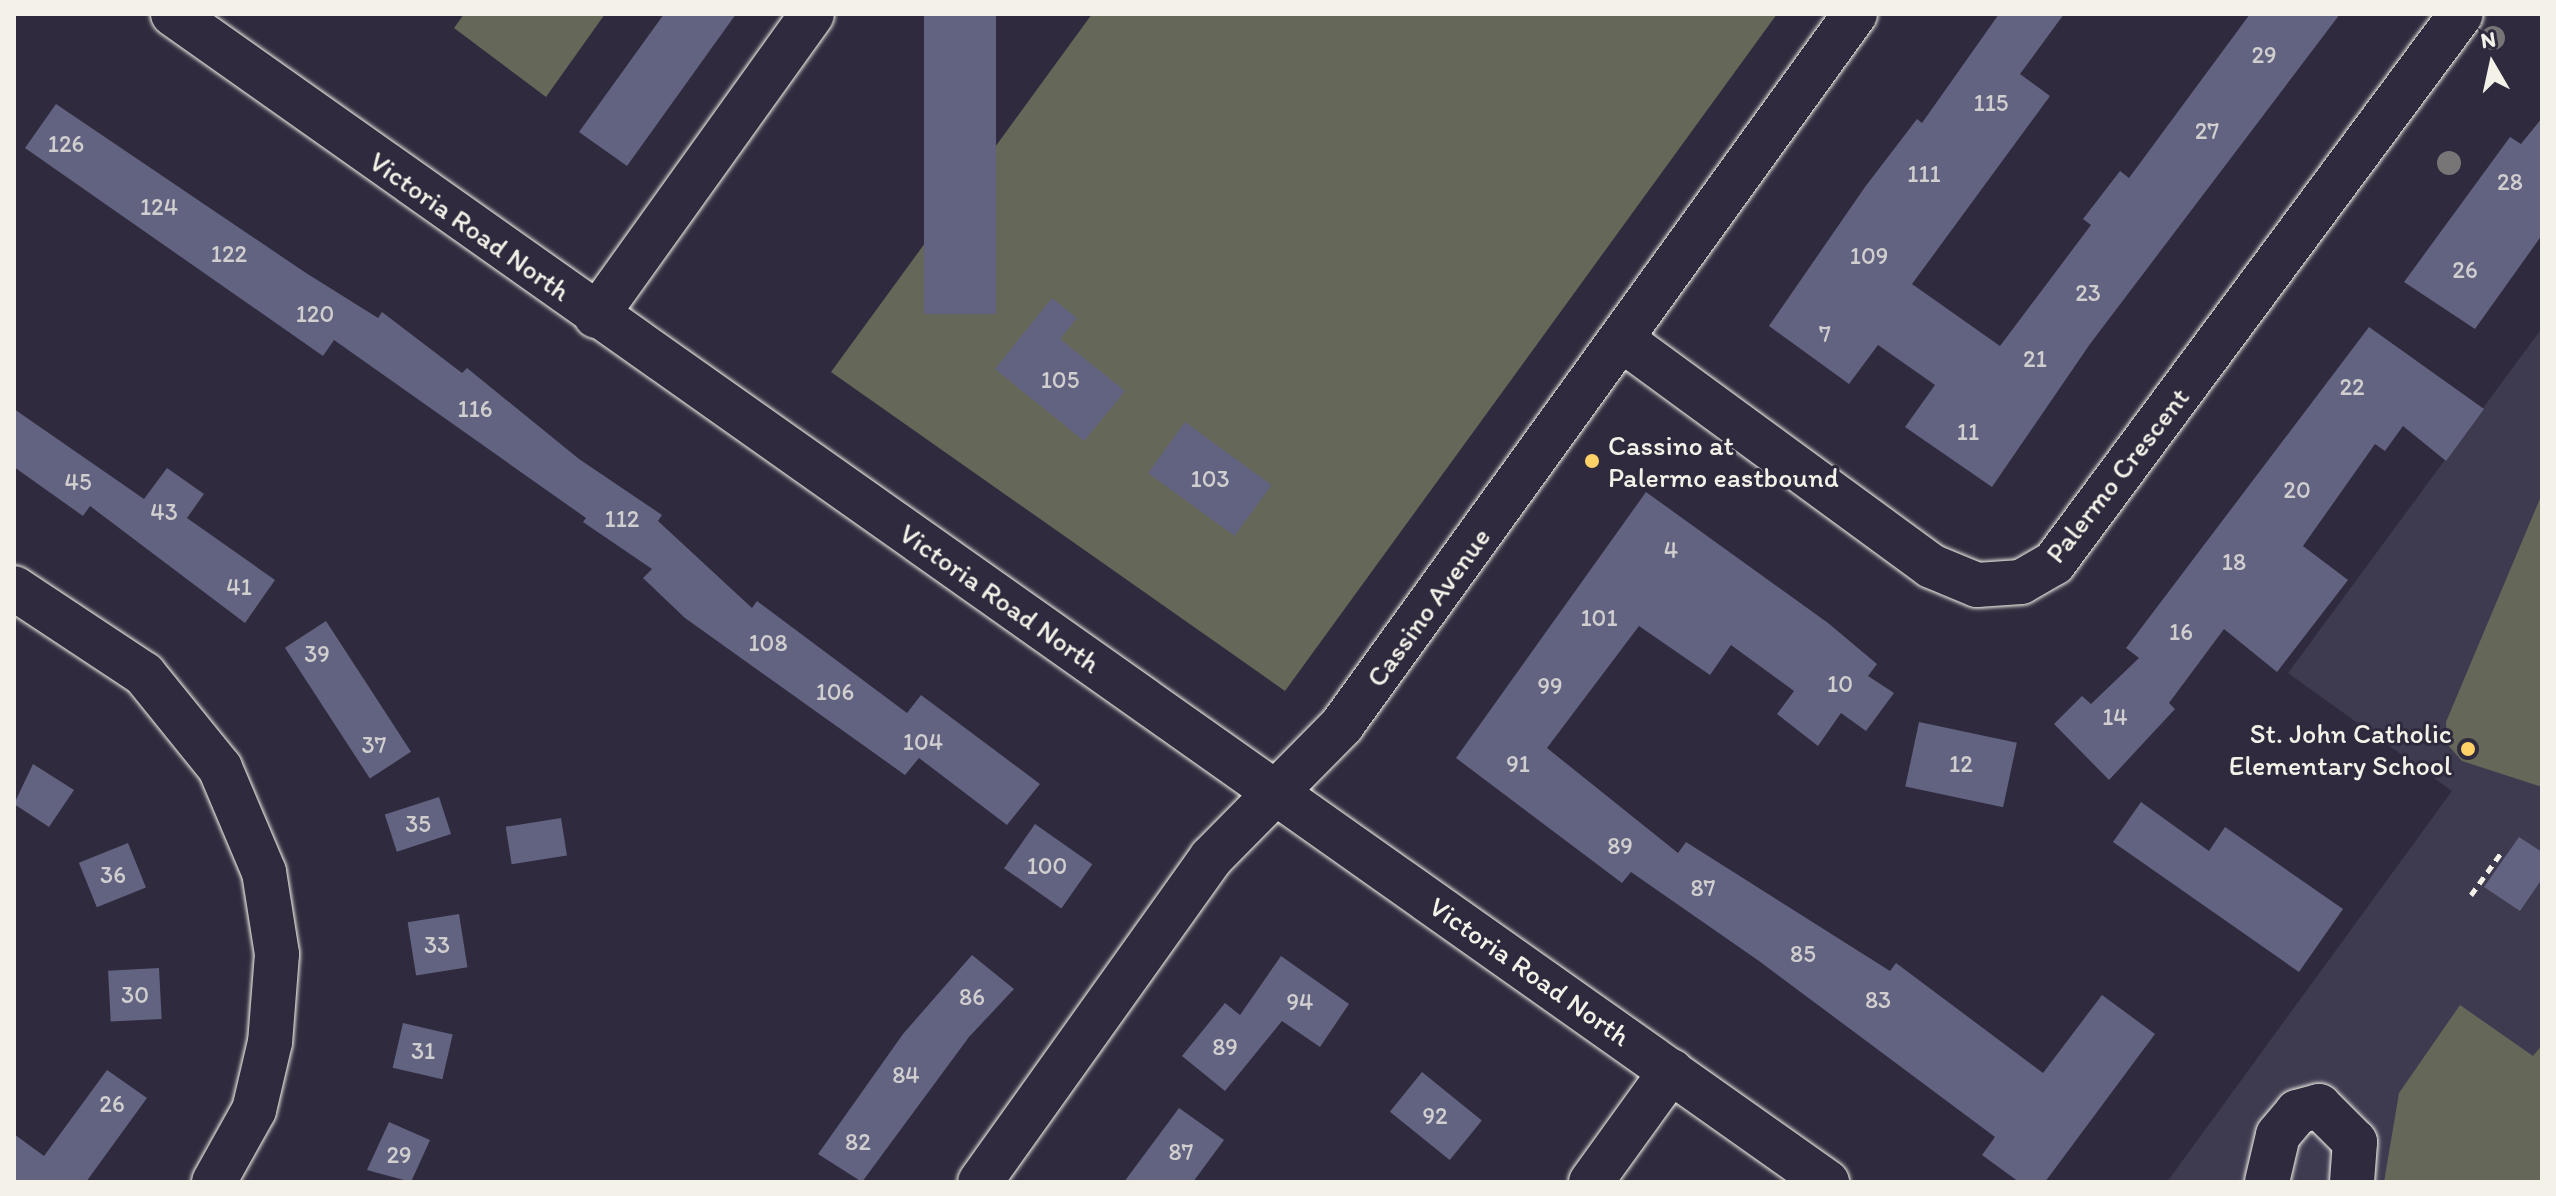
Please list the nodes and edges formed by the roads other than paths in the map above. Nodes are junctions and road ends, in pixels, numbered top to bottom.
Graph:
1 (173, 14) edge
2 (812, 14) edge
3 (1855, 14) edge
4 (2461, 14) edge
5 (596, 316) junction
6 (1621, 339) junction
7 (14, 588) edge
8 (1279, 793) junction
9 (1671, 1071) junction
10 (214, 1182) edge
11 (980, 1182) edge
12 (1591, 1182) edge
13 (1827, 1182) edge
14 (2267, 1182) edge
15 (2352, 1182) edge

1 - 5 street, Victoria Road North
2 - 5 street
3 - 6 street, Cassino Avenue
4 - 6 street, Palermo Crescent
5 - 8 street, Victoria Road North
6 - 8 street, Cassino Avenue
7 - 10 street
8 - 9 street, Victoria Road North
8 - 11 street, Cassino Avenue
9 - 12 street
9 - 13 street, Victoria Road North
14 - 15 street

